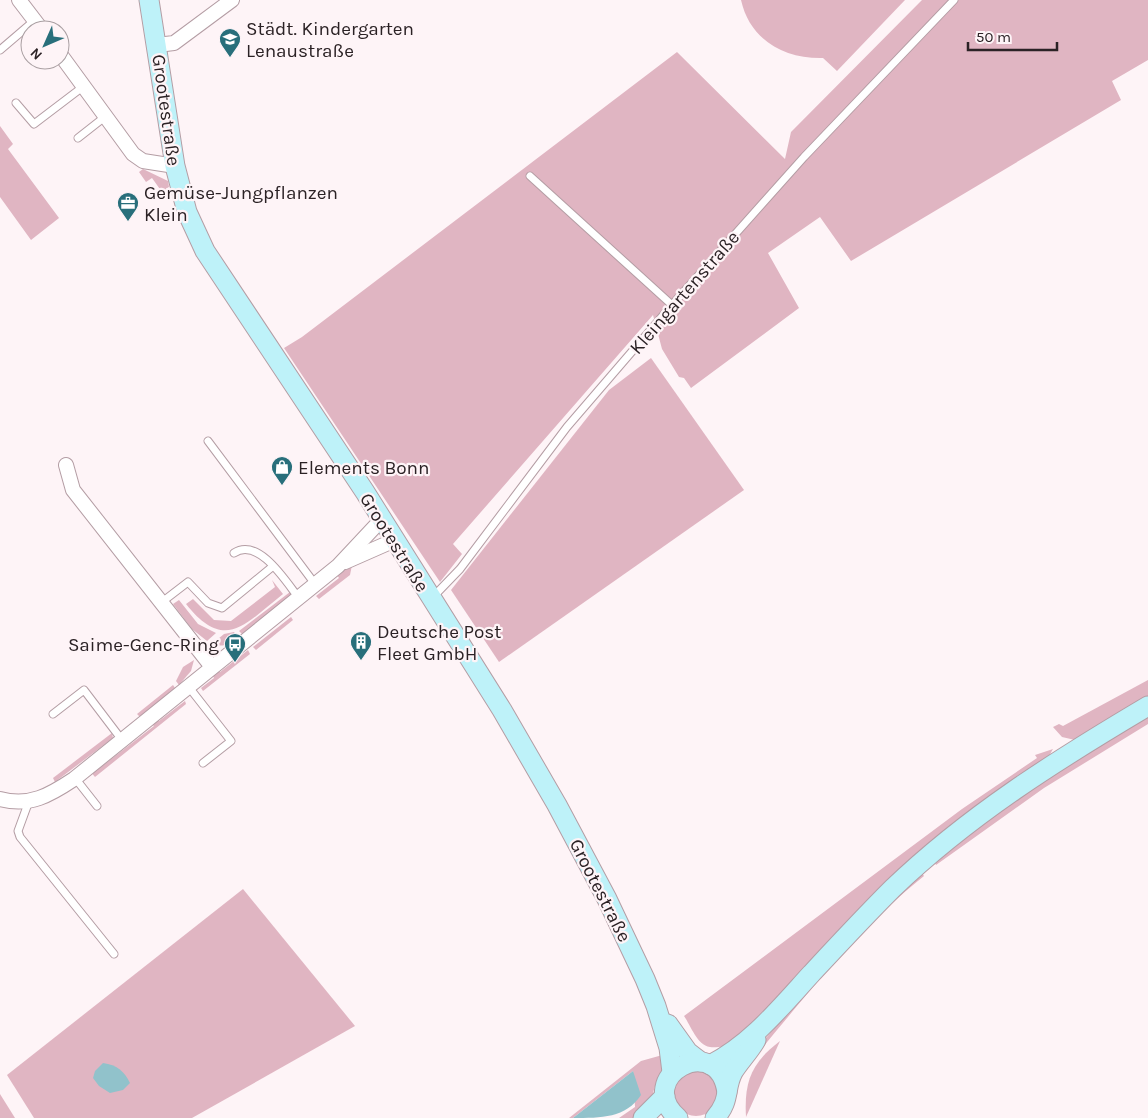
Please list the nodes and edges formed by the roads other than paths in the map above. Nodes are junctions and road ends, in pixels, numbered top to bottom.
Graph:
1 (19, 0) edge
2 (232, 0) edge
3 (954, 0) edge
4 (151, 4) edge
5 (34, 20) edge
6 (20, 37) edge
7 (157, 45) junction
8 (0, 50) edge
9 (70, 67) edge
10 (84, 86) junction
11 (16, 103) dead end
12 (106, 116) junction
13 (78, 138) dead end
14 (175, 166) junction
15 (530, 176) dead end
16 (672, 305) junction
17 (208, 441) dead end
18 (66, 465) dead end
19 (382, 519) junction
20 (395, 540) junction
21 (234, 553) dead end
22 (338, 566) junction
23 (272, 567) junction
24 (315, 584) junction
25 (298, 597) junction
26 (431, 598) junction
27 (162, 602) junction
28 (212, 667) junction
29 (188, 686) junction
30 (1148, 706) edge
31 (53, 714) dead end
32 (122, 740) junction
33 (203, 763) dead end
34 (75, 778) junction
35 (0, 799) edge
36 (29, 801) junction
37 (97, 806) dead end
38 (114, 954) dead end
39 (656, 1006) junction
40 (762, 1028) junction
41 (706, 1063) junction
42 (672, 1072) junction
43 (665, 1096) junction
44 (722, 1109) edge
45 (643, 1118) edge
46 (677, 1118) edge

1 - 5 street
2 - 7 street
3 - 16 lane, Kleingartenstraße
4 - 7 main road, Grootestraße
6 - 8 lane
7 - 14 main road, Grootestraße
9 - 10 street
10 - 11 lane
10 - 12 street
12 - 13 lane
12 - 14 street
14 - 19 main road, Grootestraße
15 - 16 lane
16 - 26 lane, Kleingartenstraße
17 - 24 lane
18 - 27 street
19 - 20 main road, Grootestraße
19 - 22 street
20 - 22 street
20 - 26 main road, Grootestraße
21 - 23 lane
22 - 24 street
23 - 25 lane
23 - 27 lane
24 - 25 street
25 - 28 street
26 - 39 main road, Grootestraße
27 - 28 street
28 - 29 street
29 - 32 street
29 - 33 lane
30 - 40 main road
31 - 32 lane
32 - 34 street
34 - 36 street
34 - 37 lane
35 - 36 street
36 - 38 lane
39 - 41 main road, Grootestraße
39 - 42 main road, Grootestraße
40 - 41 main road
40 - 44 main road
41 - 42 main road
41 - 44 main road, Grootestraße
42 - 43 main road
43 - 45 main road
43 - 46 main road

